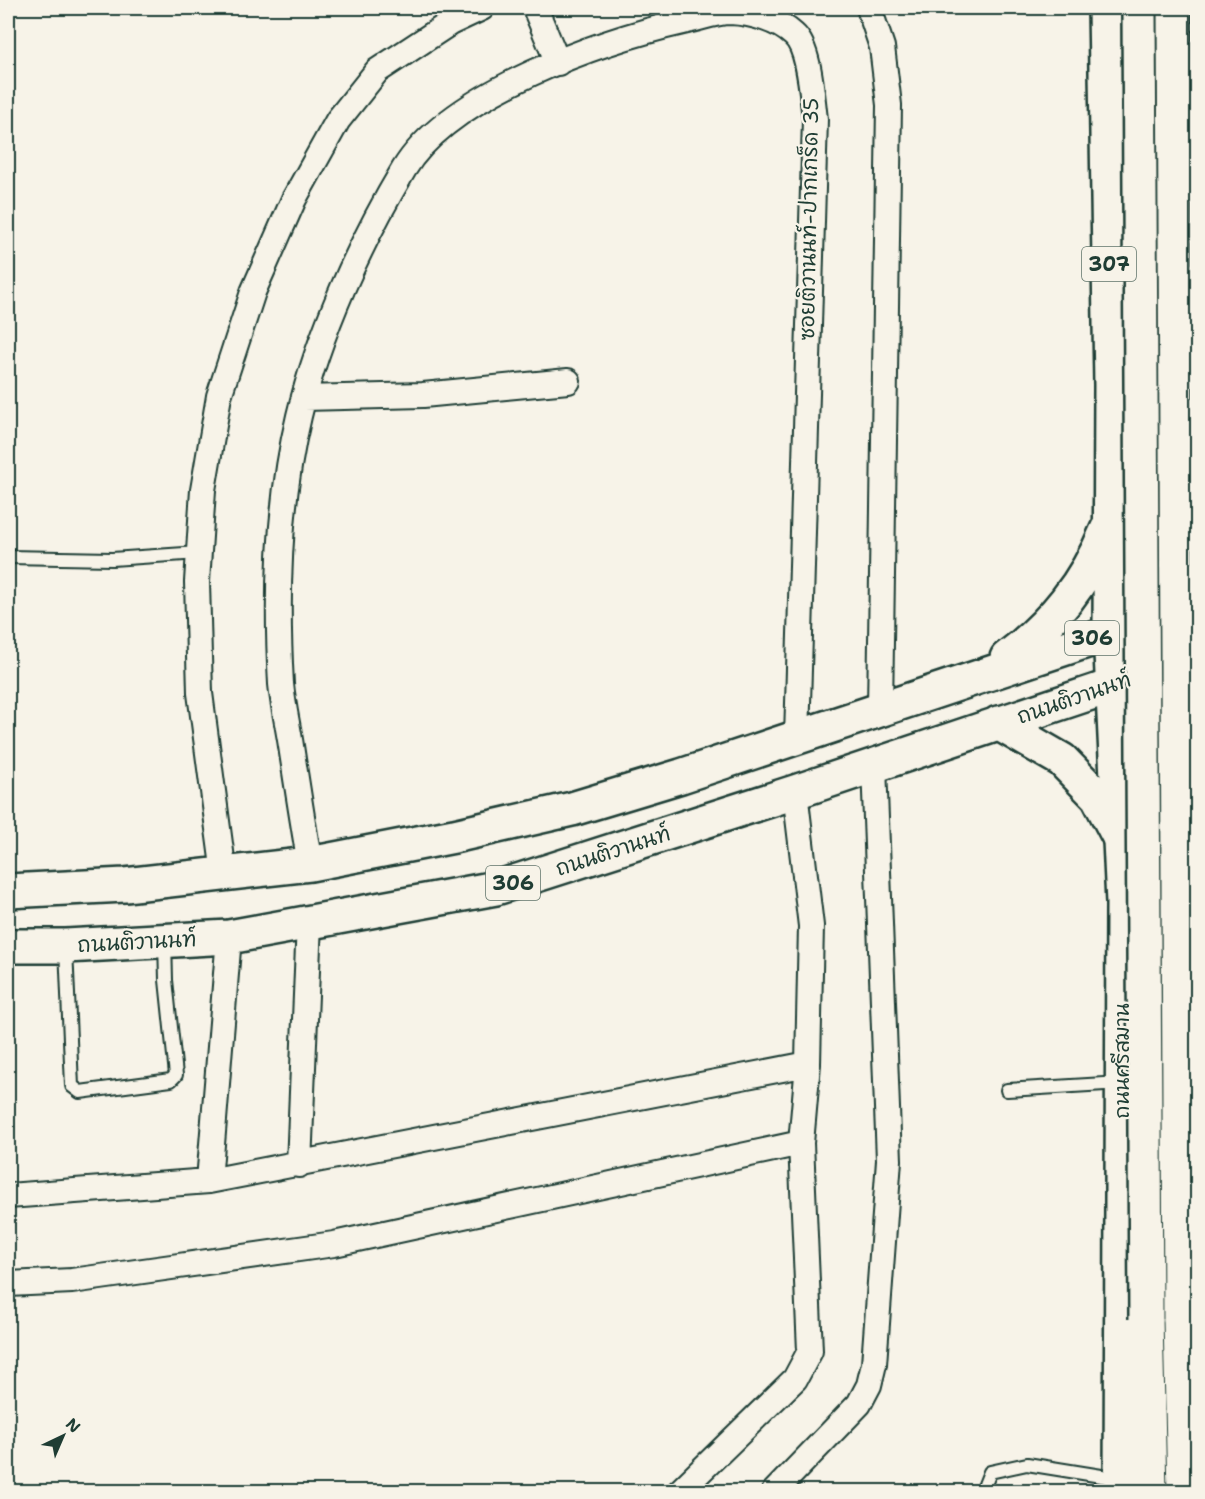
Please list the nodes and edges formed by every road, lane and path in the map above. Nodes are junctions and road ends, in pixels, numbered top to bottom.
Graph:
1 (482, 8) edge
2 (535, 8) edge
3 (869, 8) edge
4 (1105, 8) edge
5 (1139, 8) edge
6 (1174, 8) edge
7 (558, 63) junction
8 (568, 381) dead end
9 (1111, 385) junction
10 (304, 398) junction
11 (1197, 408) edge
12 (1112, 520) junction
13 (199, 553) junction
14 (8, 557) edge
15 (1197, 604) edge
16 (1110, 632) junction
17 (1197, 657) edge
18 (988, 673) junction
19 (1112, 684) junction
20 (880, 709) junction
21 (998, 723) junction
22 (797, 738) junction
23 (874, 766) junction
24 (795, 792) junction
25 (1121, 841) junction
26 (310, 864) junction
27 (224, 874) junction
28 (1197, 887) edge
29 (8, 891) edge
30 (1123, 903) junction
31 (309, 922) junction
32 (230, 937) junction
33 (165, 939) junction
34 (8, 946) edge
35 (66, 946) junction
36 (808, 1064) junction
37 (1122, 1083) junction
38 (1006, 1089) dead end
39 (801, 1143) junction
40 (299, 1166) junction
41 (209, 1181) junction
42 (8, 1196) edge
43 (8, 1284) edge
44 (1130, 1487) edge
45 (679, 1491) edge
46 (774, 1491) edge
47 (982, 1491) edge
48 (1184, 1491) edge

1 - 13 street
2 - 7 street
3 - 20 street
4 - 9 main road, 307
5 - 44 main road, bridge
6 - 48 main road, bridge
7 - 10 street, ซอยติวานนท์-ปากเกร็ด 35
7 - 22 street, ซอยติวานนท์-ปากเกร็ด 35
8 - 10 street
9 - 11 main road
9 - 12 main road, 307
10 - 26 street, ซอยติวานนท์-ปากเกร็ด 35
12 - 16 main road, 307
12 - 18 main road
13 - 14 lane
13 - 27 street
15 - 16 main road, 306
16 - 18 main road, 306
16 - 19 main road, ถนนศรีสมาน
17 - 19 main road, ถนนติวานนท์ / 306
18 - 20 main road, 306
19 - 21 main road, ถนนติวานนท์ / 306
19 - 25 main road, ถนนศรีสมาน
20 - 22 main road, 306
21 - 23 main road, ถนนติวานนท์ / 306
21 - 25 main road
22 - 26 main road, 306
23 - 24 main road, ถนนติวานนท์ / 306
23 - 46 street
24 - 31 main road, ถนนติวานนท์ / 306
24 - 36 street
25 - 30 main road, ถนนศรีสมาน
26 - 27 main road, 306
27 - 29 main road, 306
28 - 30 main road
30 - 37 main road, ถนนศรีสมาน
31 - 32 main road, ถนนติวานนท์ / 306
31 - 40 street
32 - 33 main road, ถนนติวานนท์ / 306
32 - 41 street
33 - 35 main road, ถนนติวานนท์ / 306
33 - 35 lane
34 - 35 main road, ถนนติวานนท์ / 306
36 - 39 street
36 - 40 street
37 - 38 lane
37 - 44 main road, ถนนศรีสมาน
39 - 43 street
39 - 45 street
40 - 41 street
41 - 42 street
44 - 47 lane

